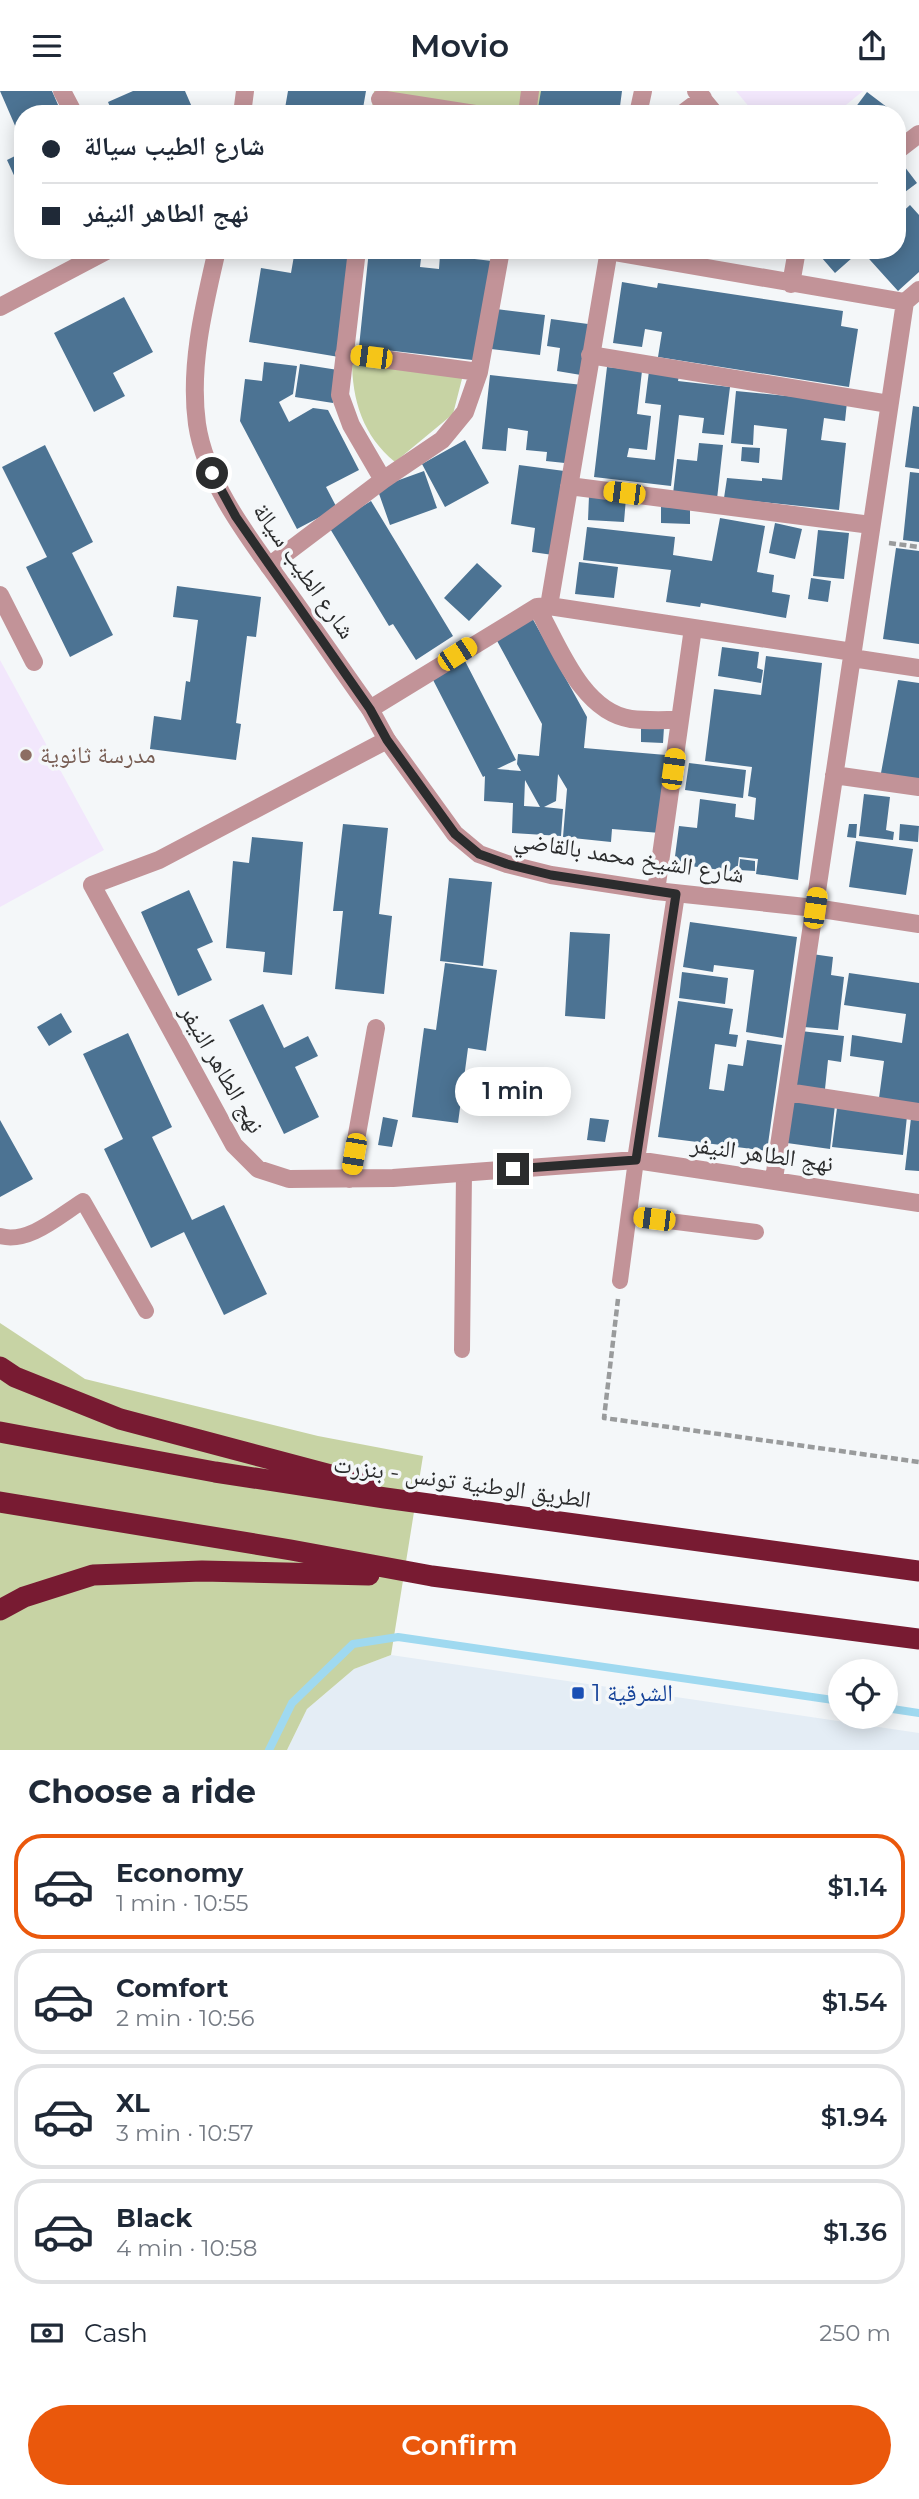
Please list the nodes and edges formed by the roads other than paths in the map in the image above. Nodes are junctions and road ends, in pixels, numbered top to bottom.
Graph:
1 (380, 101) edge
2 (409, 105) edge
3 (91, 259) edge
4 (215, 259) edge
5 (356, 259) edge
6 (499, 259) edge
7 (605, 259) edge
8 (651, 259) edge
9 (795, 259) edge
10 (791, 284) junction
11 (912, 296) edge
12 (0, 307) edge
13 (344, 354) junction
14 (590, 355) junction
15 (479, 372) junction
16 (889, 404) junction
17 (383, 480) junction
18 (569, 487) junction
19 (871, 525) junction
20 (270, 566) junction
21 (0, 595) edge
22 (543, 606) junction
23 (693, 628) junction
24 (852, 655) junction
25 (34, 662) dead end
26 (919, 668) edge
27 (370, 709) junction
28 (680, 720) junction
29 (387, 740) junction
30 (834, 775) junction
31 (919, 787) edge
32 (656, 891) junction
33 (676, 894) junction
34 (815, 908) junction
35 (919, 924) edge
36 (376, 1028) dead end
37 (788, 1092) junction
38 (919, 1112) edge
39 (636, 1160) junction
40 (464, 1173) junction
41 (349, 1179) junction
42 (774, 1179) junction
43 (919, 1203) edge
44 (629, 1216) junction
45 (756, 1232) dead end
46 (0, 1236) edge
47 (620, 1281) road end
48 (146, 1311) dead end
49 (462, 1350) dead end
50 (0, 1367) edge
51 (0, 1432) edge
52 (0, 1502) edge
53 (430, 1503) junction
54 (919, 1571) edge
55 (432, 1576) junction
56 (0, 1610) edge
57 (919, 1639) edge

1 - 2 street
3 - 12 street
4 - 20 street, شارع الطيب سيالة
5 - 13 street
6 - 15 street
7 - 14 street
8 - 10 street
9 - 10 street
10 - 11 street
11 - 16 street
13 - 15 street
13 - 17 street
14 - 16 street
14 - 18 street
15 - 17 street
16 - 19 street
17 - 20 street
18 - 19 street
18 - 22 street
19 - 24 street
20 - 27 street, شارع الطيب سيالة
21 - 25 street
22 - 23 street
22 - 27 street
22 - 28 street
23 - 24 street
23 - 28 street
24 - 26 street
24 - 30 street
27 - 29 street, شارع الطيب سيالة
28 - 32 street
29 - 32 street, شارع الشيخ محمد بالقاضي
29 - 41 street, نهج الطاهر النيفر
30 - 31 street
30 - 34 street
32 - 33 street, شارع الشيخ محمد بالقاضي
33 - 34 street, شارع الشيخ محمد بالقاضي
33 - 39 street
34 - 35 street, شارع الشيخ محمد بالقاضي
34 - 37 street
36 - 41 street
37 - 38 street
37 - 42 street
39 - 40 street, نهج الطاهر النيفر
39 - 42 street, نهج الطاهر النيفر
39 - 44 lane
40 - 41 street, نهج الطاهر النيفر
40 - 49 lane
42 - 43 street, نهج الطاهر النيفر
44 - 45 lane
44 - 47 lane
46 - 48 lane
50 - 53 highway
51 - 53 highway, الطريق الوطنية تونس - بنزرت
52 - 55 highway
53 - 54 highway, الطريق الوطنية تونس - بنزرت
55 - 56 highway
55 - 57 highway

